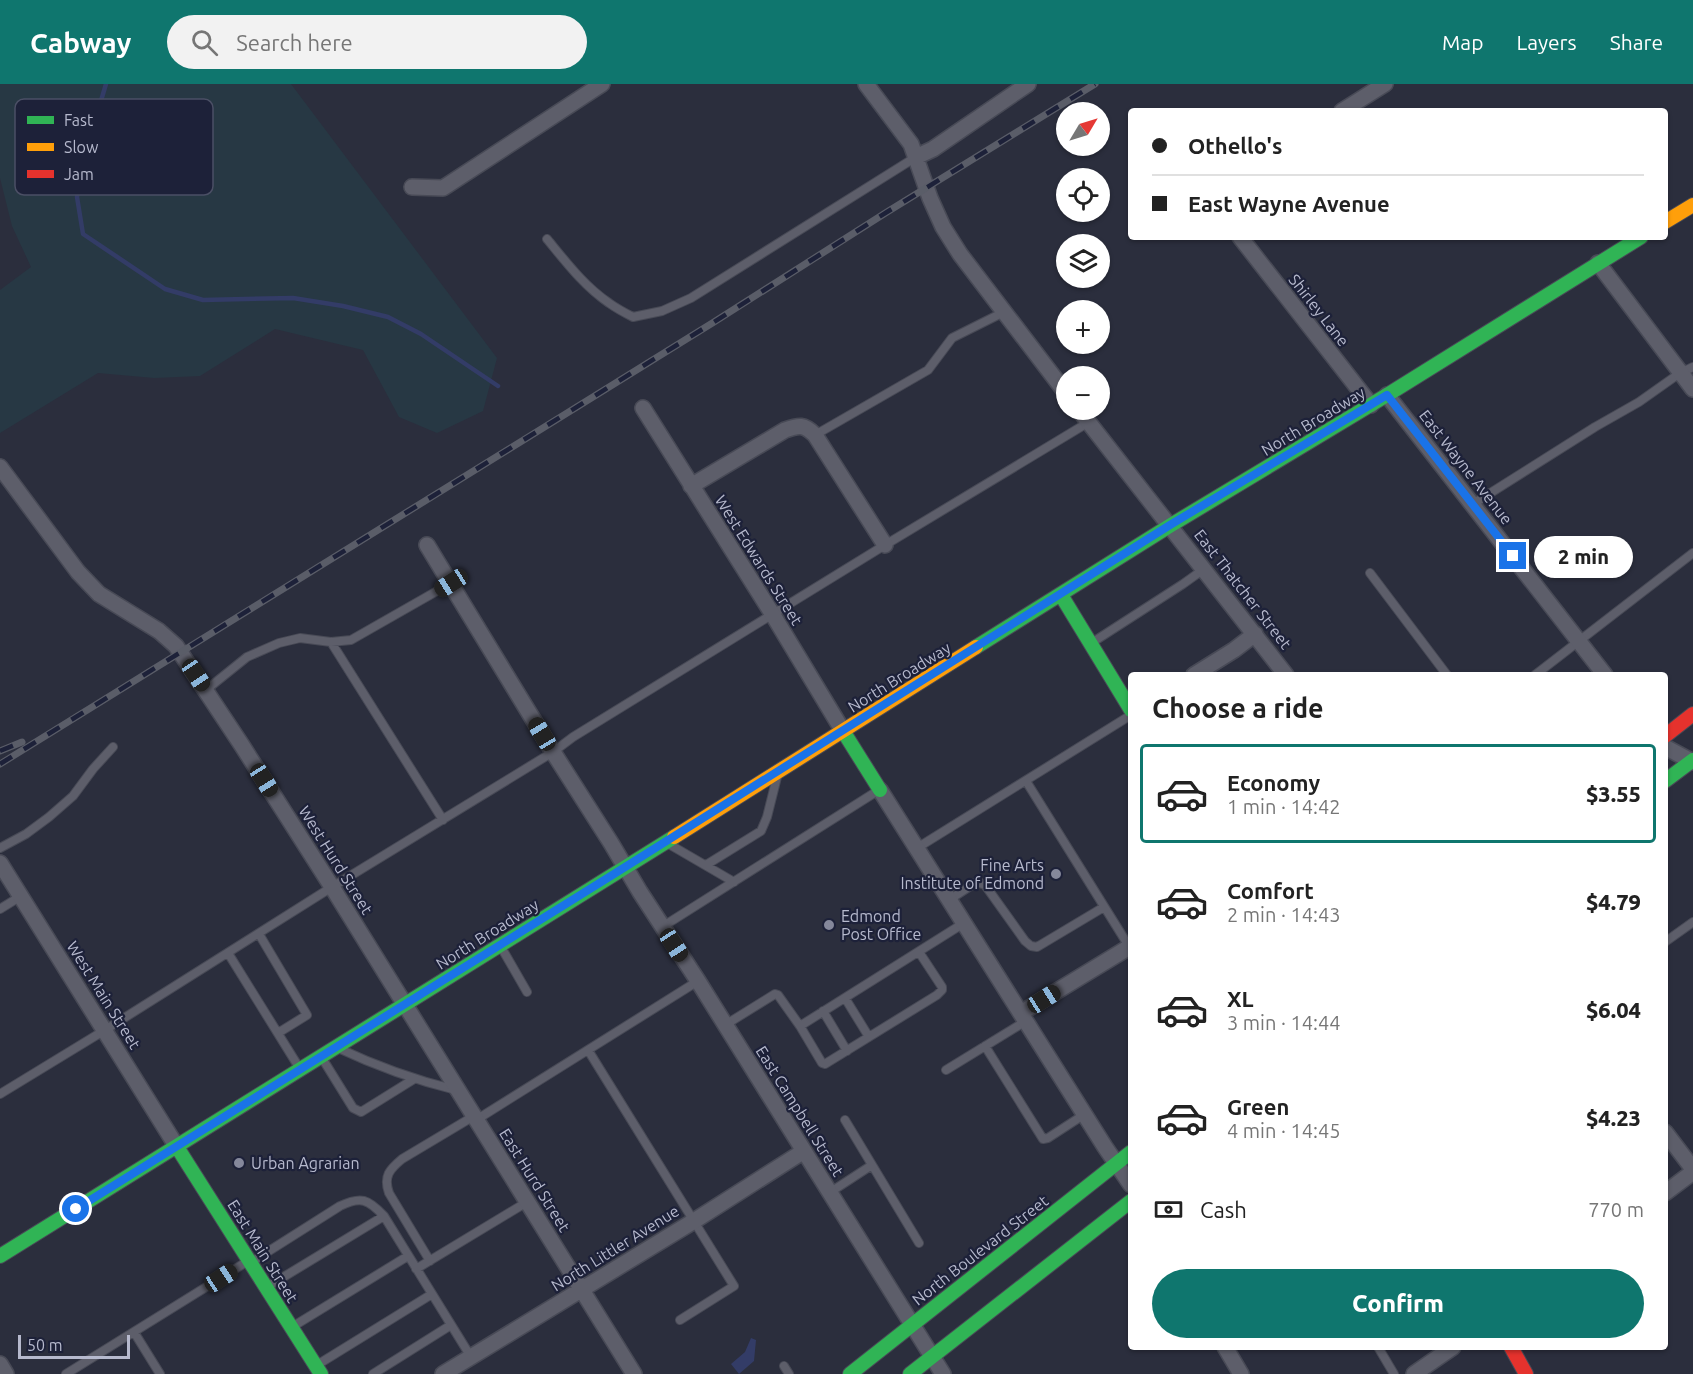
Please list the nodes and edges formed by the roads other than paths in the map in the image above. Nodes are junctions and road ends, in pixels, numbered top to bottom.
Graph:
1 (602, 84) edge
2 (866, 84) edge
3 (1028, 84) edge
4 (1385, 84) edge
5 (1347, 108) edge
6 (916, 157) junction
7 (411, 187) dead end
8 (1693, 205) edge
9 (1668, 220) edge
10 (547, 239) dead end
11 (1242, 240) edge
12 (1636, 240) edge
13 (1598, 263) junction
14 (1004, 312) junction
15 (1686, 370) edge
16 (1056, 380) edge
17 (1693, 389) edge
18 (1387, 395) junction
19 (1371, 405) junction
20 (643, 408) dead end
21 (1078, 420) edge
22 (1087, 420) edge
23 (815, 435) junction
24 (0, 467) edge
25 (691, 486) junction
26 (1473, 504) junction
27 (1170, 525) junction
28 (427, 545) dead end
29 (885, 545) junction
30 (1693, 553) edge
31 (1204, 569) junction
32 (1370, 573) dead end
33 (451, 583) junction
34 (1061, 595) junction
35 (773, 615) junction
36 (1255, 633) junction
37 (1580, 641) junction
38 (331, 642) junction
39 (1091, 643) junction
40 (1199, 672) edge
41 (1284, 672) edge
42 (1445, 672) edge
43 (1539, 672) edge
44 (1603, 672) edge
45 (206, 690) junction
46 (1128, 708) edge
47 (1693, 714) edge
48 (1128, 715) edge
49 (843, 731) junction
50 (1668, 734) edge
51 (113, 747) dead end
52 (1668, 748) edge
53 (553, 752) junction
54 (1693, 761) edge
55 (779, 771) junction
56 (1668, 779) edge
57 (1026, 781) junction
58 (880, 790) junction
59 (443, 820) junction
60 (666, 842) junction
61 (0, 848) edge
62 (917, 848) junction
63 (0, 863) edge
64 (706, 865) junction
65 (625, 867) junction
66 (734, 882) junction
67 (332, 887) junction
68 (21, 896) junction
69 (949, 900) junction
70 (1104, 907) junction
71 (0, 909) edge
72 (1693, 922) edge
73 (964, 924) junction
74 (662, 927) junction
75 (259, 934) junction
76 (1668, 940) edge
77 (1128, 944) edge
78 (500, 945) junction
79 (1128, 948) edge
80 (920, 952) junction
81 (228, 953) junction
82 (698, 981) junction
83 (527, 992) dead end
84 (845, 998) junction
85 (405, 1005) junction
86 (823, 1011) junction
87 (1023, 1017) junction
88 (725, 1025) junction
89 (800, 1026) junction
90 (105, 1030) junction
91 (278, 1033) junction
92 (869, 1037) junction
93 (985, 1046) junction
94 (337, 1047) junction
95 (588, 1050) junction
96 (847, 1051) junction
97 (321, 1057) junction
98 (301, 1070) junction
99 (946, 1070) dead end
100 (414, 1078) junction
101 (458, 1091) junction
102 (0, 1094) edge
103 (1085, 1114) junction
104 (475, 1118) junction
105 (845, 1120) dead end
106 (1668, 1136) edge
107 (177, 1147) junction
108 (804, 1151) junction
109 (1128, 1154) edge
110 (1116, 1164) junction
111 (872, 1165) junction
112 (1693, 1170) edge
113 (1128, 1181) edge
114 (1668, 1191) edge
115 (829, 1192) junction
116 (527, 1203) junction
117 (1128, 1203) edge
118 (384, 1215) junction
119 (693, 1221) junction
120 (919, 1244) dead end
121 (0, 1256) edge
122 (408, 1256) junction
123 (250, 1261) junction
124 (430, 1261) junction
125 (416, 1269) junction
126 (267, 1287) junction
127 (582, 1290) junction
128 (432, 1294) junction
129 (680, 1320) dead end
130 (451, 1325) junction
131 (912, 1325) junction
132 (292, 1327) junction
133 (134, 1332) junction
134 (1227, 1350) edge
135 (1380, 1350) edge
136 (1448, 1350) edge
137 (1513, 1350) edge
138 (932, 1356) junction
139 (471, 1357) junction
140 (0, 1364) edge
141 (784, 1366) dead end
142 (318, 1370) edge
143 (6, 1374) edge
144 (66, 1374) edge
145 (160, 1374) edge
146 (373, 1374) edge
147 (443, 1374) edge
148 (634, 1374) edge
149 (789, 1374) edge
150 (850, 1374) edge
151 (910, 1374) edge
152 (943, 1374) edge
153 (1241, 1374) edge
154 (1395, 1374) edge
155 (1414, 1374) edge
156 (1526, 1374) edge

1 - 7 street
2 - 6 street
3 - 6 street
4 - 5 street
6 - 10 lane
6 - 14 street
8 - 9 main road
11 - 19 street, Shirley Lane
12 - 13 main road, North Broadway
13 - 15 street
13 - 18 main road, North Broadway
14 - 16 street
14 - 23 lane
15 - 17 street
15 - 26 lane
18 - 19 main road, North Broadway
18 - 26 street, East Wayne Avenue
19 - 27 main road, North Broadway
20 - 25 street, West Edwards Street
21 - 29 lane
22 - 27 street, East Thatcher Street
23 - 25 street
23 - 29 street
24 - 45 street, West Hurd Street
25 - 35 street, West Edwards Street
26 - 37 street, East Wayne Avenue
27 - 31 street, East Thatcher Street
27 - 34 main road, North Broadway
28 - 33 street, East Campbell Street
29 - 35 lane
30 - 37 lane
31 - 36 street, East Thatcher Street
31 - 39 lane
32 - 42 lane
33 - 38 lane
33 - 53 street, East Campbell Street
34 - 39 main road
34 - 49 main road, North Broadway
35 - 49 street, West Edwards Street
35 - 53 lane
36 - 40 street
36 - 41 street, East Thatcher Street
37 - 43 lane
37 - 44 street, East Wayne Avenue
38 - 45 lane
38 - 59 lane
39 - 46 main road
45 - 67 street, West Hurd Street
47 - 50 main road
48 - 57 lane
49 - 55 main road, North Broadway
49 - 58 main road
51 - 61 lane
52 - 54 street
53 - 59 lane
53 - 65 street, East Campbell Street
54 - 56 main road
55 - 60 main road, North Broadway
55 - 64 lane
57 - 62 lane
57 - 70 lane
58 - 62 street
58 - 66 lane
59 - 67 lane
60 - 64 lane
60 - 65 main road, North Broadway
62 - 69 street
63 - 68 street, West Main Street
64 - 66 lane
65 - 74 street, East Campbell Street
65 - 78 main road, North Broadway
66 - 74 lane
67 - 75 lane
67 - 85 street, West Hurd Street
68 - 71 lane
68 - 90 street, West Main Street
69 - 70 lane
69 - 73 street
70 - 77 lane
72 - 76 lane
73 - 80 lane
73 - 87 street
74 - 82 street, East Campbell Street
75 - 81 lane
75 - 91 lane
78 - 83 lane
78 - 85 main road, North Broadway
79 - 87 street
80 - 84 lane
80 - 92 lane
81 - 90 lane
81 - 91 lane
82 - 88 street, East Campbell Street
82 - 95 lane
84 - 86 lane
84 - 92 lane
85 - 94 main road, North Broadway
85 - 101 street, East Hurd Street
86 - 89 lane
86 - 96 lane
87 - 93 lane
87 - 103 street
88 - 89 lane
88 - 108 street, East Campbell Street
89 - 96 lane
90 - 102 lane
90 - 107 street, West Main Street
91 - 98 lane
92 - 96 lane
93 - 99 lane
93 - 103 lane
94 - 97 main road, North Broadway
94 - 100 lane
95 - 104 lane
95 - 119 lane
97 - 98 main road, North Broadway
97 - 100 lane
98 - 107 main road, North Broadway
100 - 101 lane
101 - 104 street, East Hurd Street
103 - 110 street
104 - 116 street, East Hurd Street
104 - 124 lane
105 - 111 lane
106 - 112 street
107 - 121 main road, North Broadway
107 - 123 main road, East Main Street
108 - 115 street, East Campbell Street
108 - 119 street, North Littler Avenue
109 - 110 main road, North Boulevard Street
110 - 113 street
110 - 131 main road, North Boulevard Street
111 - 115 lane
111 - 120 lane
112 - 114 street
115 - 131 street, East Campbell Street
116 - 124 lane
116 - 127 street, East Hurd Street
117 - 138 main road
118 - 122 lane
118 - 123 lane
118 - 126 lane
119 - 127 street, North Littler Avenue
119 - 129 lane
122 - 125 lane
122 - 132 lane
123 - 126 main road, East Main Street
123 - 133 lane
124 - 125 lane
125 - 128 lane
126 - 132 main road, East Main Street
127 - 139 street, North Littler Avenue
127 - 148 street, East Hurd Street
128 - 130 lane
128 - 142 lane
130 - 139 lane
130 - 146 lane
131 - 138 street, East Campbell Street
131 - 150 main road, North Boulevard Street
132 - 142 main road, East Main Street
133 - 144 lane
133 - 145 lane
134 - 153 street
135 - 154 lane
136 - 155 street
137 - 156 main road
138 - 151 main road
138 - 152 street, East Campbell Street
139 - 147 street, North Littler Avenue
140 - 143 street
141 - 149 lane

